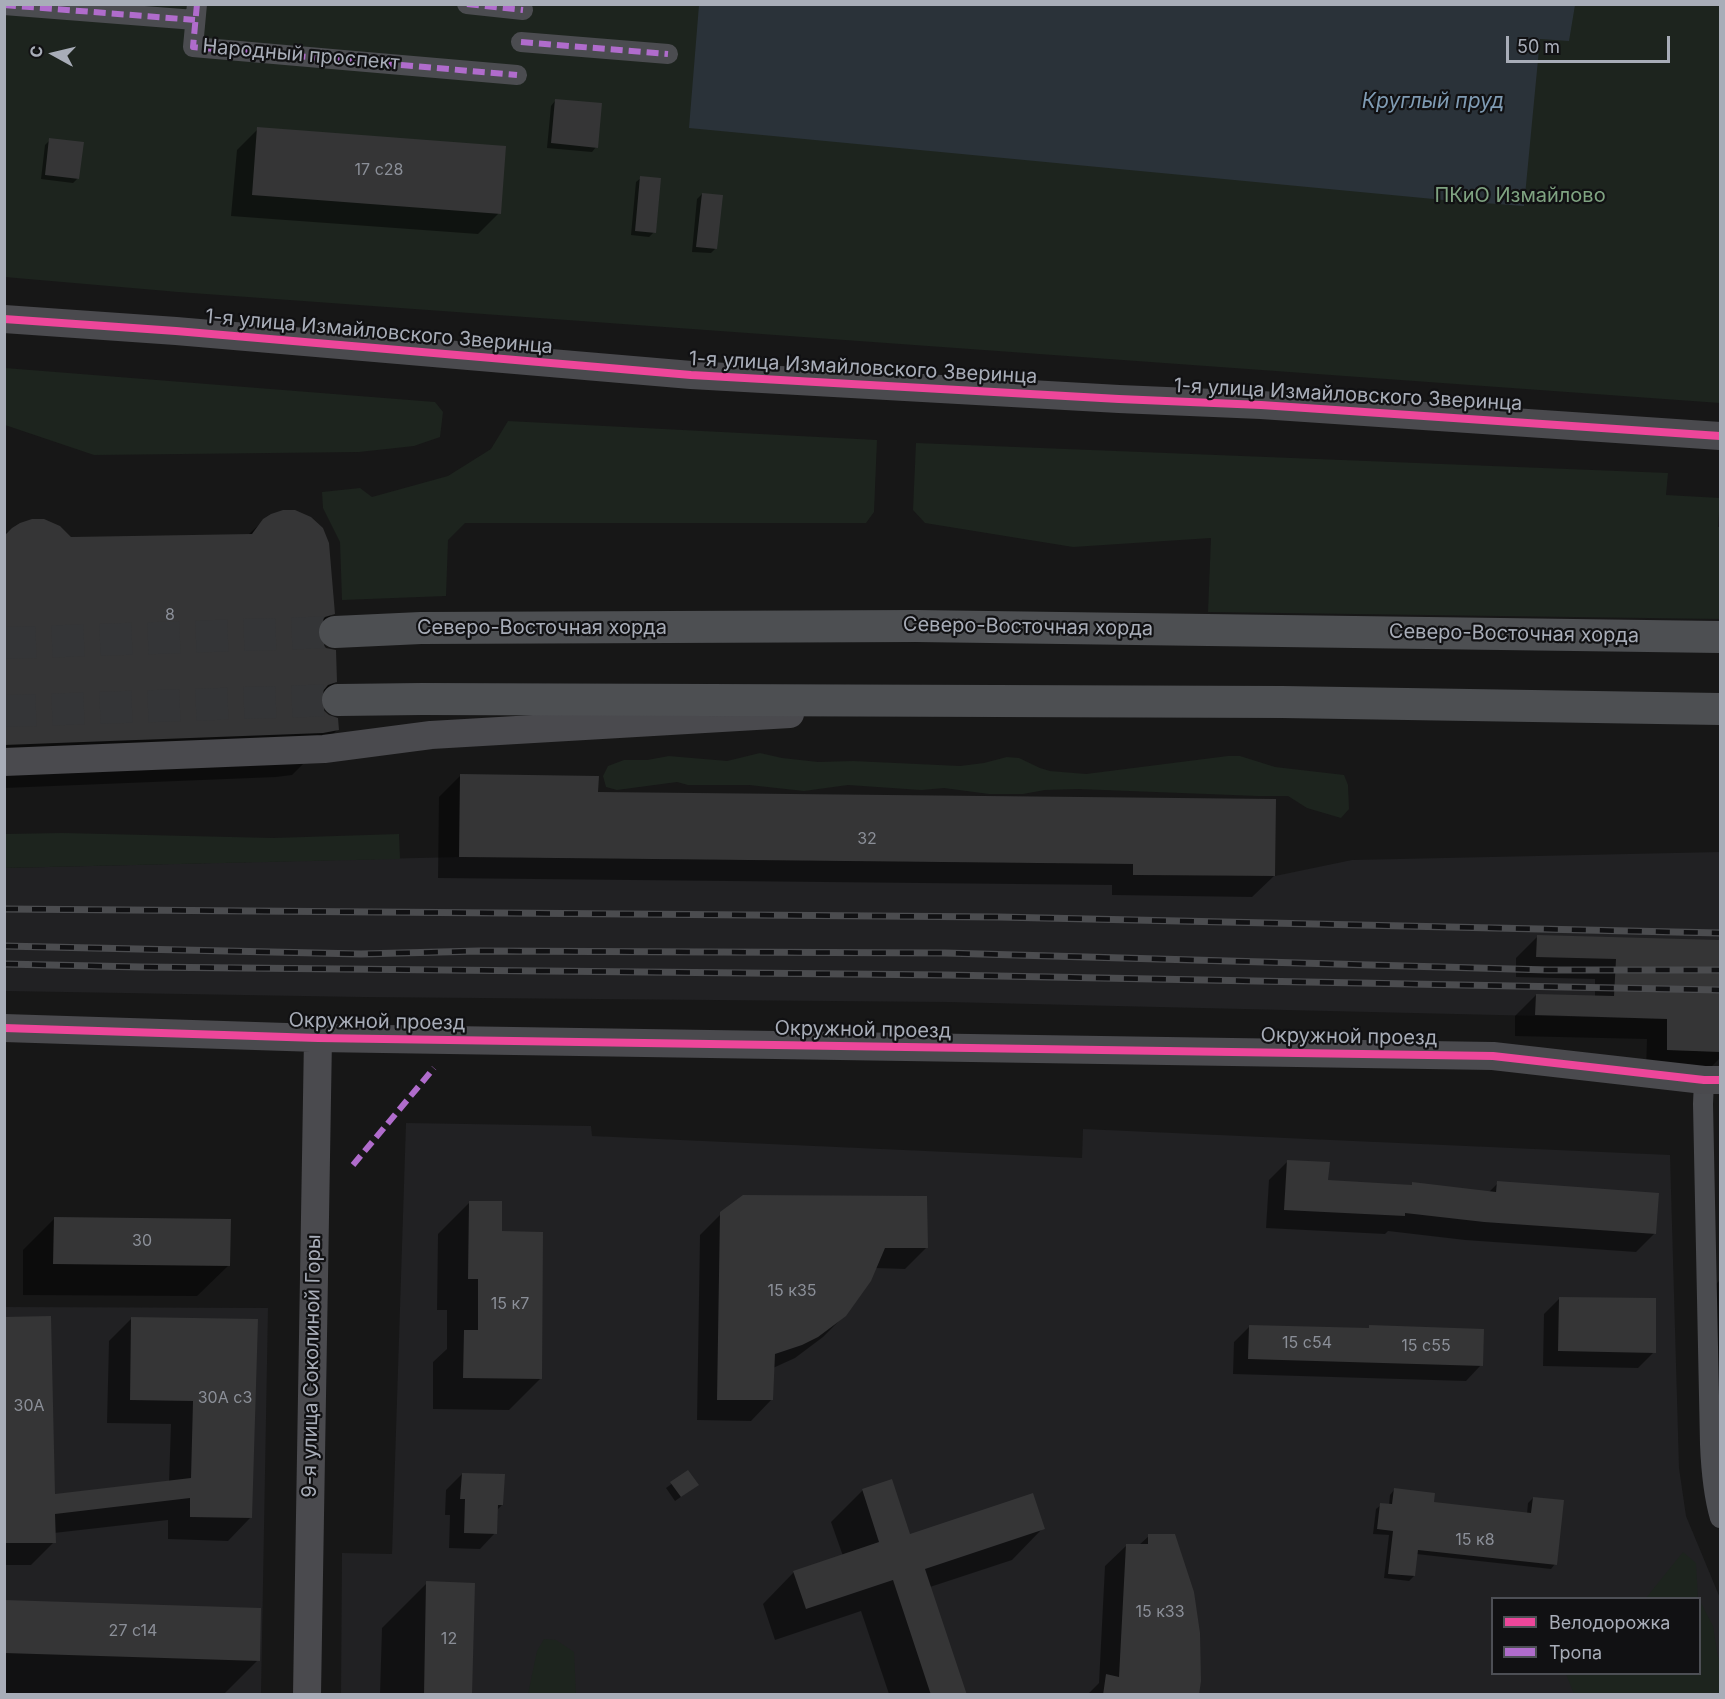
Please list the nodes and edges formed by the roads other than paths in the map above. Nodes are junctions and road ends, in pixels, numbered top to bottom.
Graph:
1 (467, 4) edge
2 (4, 5) edge
3 (523, 9) dead end
4 (196, 12) edge
5 (521, 42) dead end
6 (668, 54) dead end
7 (518, 75) dead end
8 (4, 319) edge
9 (1720, 436) edge
10 (335, 632) tunnel mouth
11 (1720, 637) edge
12 (338, 700) tunnel mouth
13 (1010, 701) junction
14 (1720, 709) edge
15 (4, 762) edge
16 (4, 1028) edge
17 (318, 1038) junction
18 (1712, 1080) edge
19 (1720, 1518) edge
20 (307, 1695) edge

1 - 3 street
2 - 4 street, Народный проспект
4 - 7 street, Народный проспект
5 - 6 street
8 - 9 street, 1-я улица Измайловского Зверинца
10 - 11 main road, Северо-Восточная хорда
12 - 13 main road
13 - 14 main road
13 - 15 street
16 - 17 street, Окружной проезд
17 - 18 street, Окружной проезд
17 - 20 street, 9-я улица Соколиной Горы
18 - 19 street

